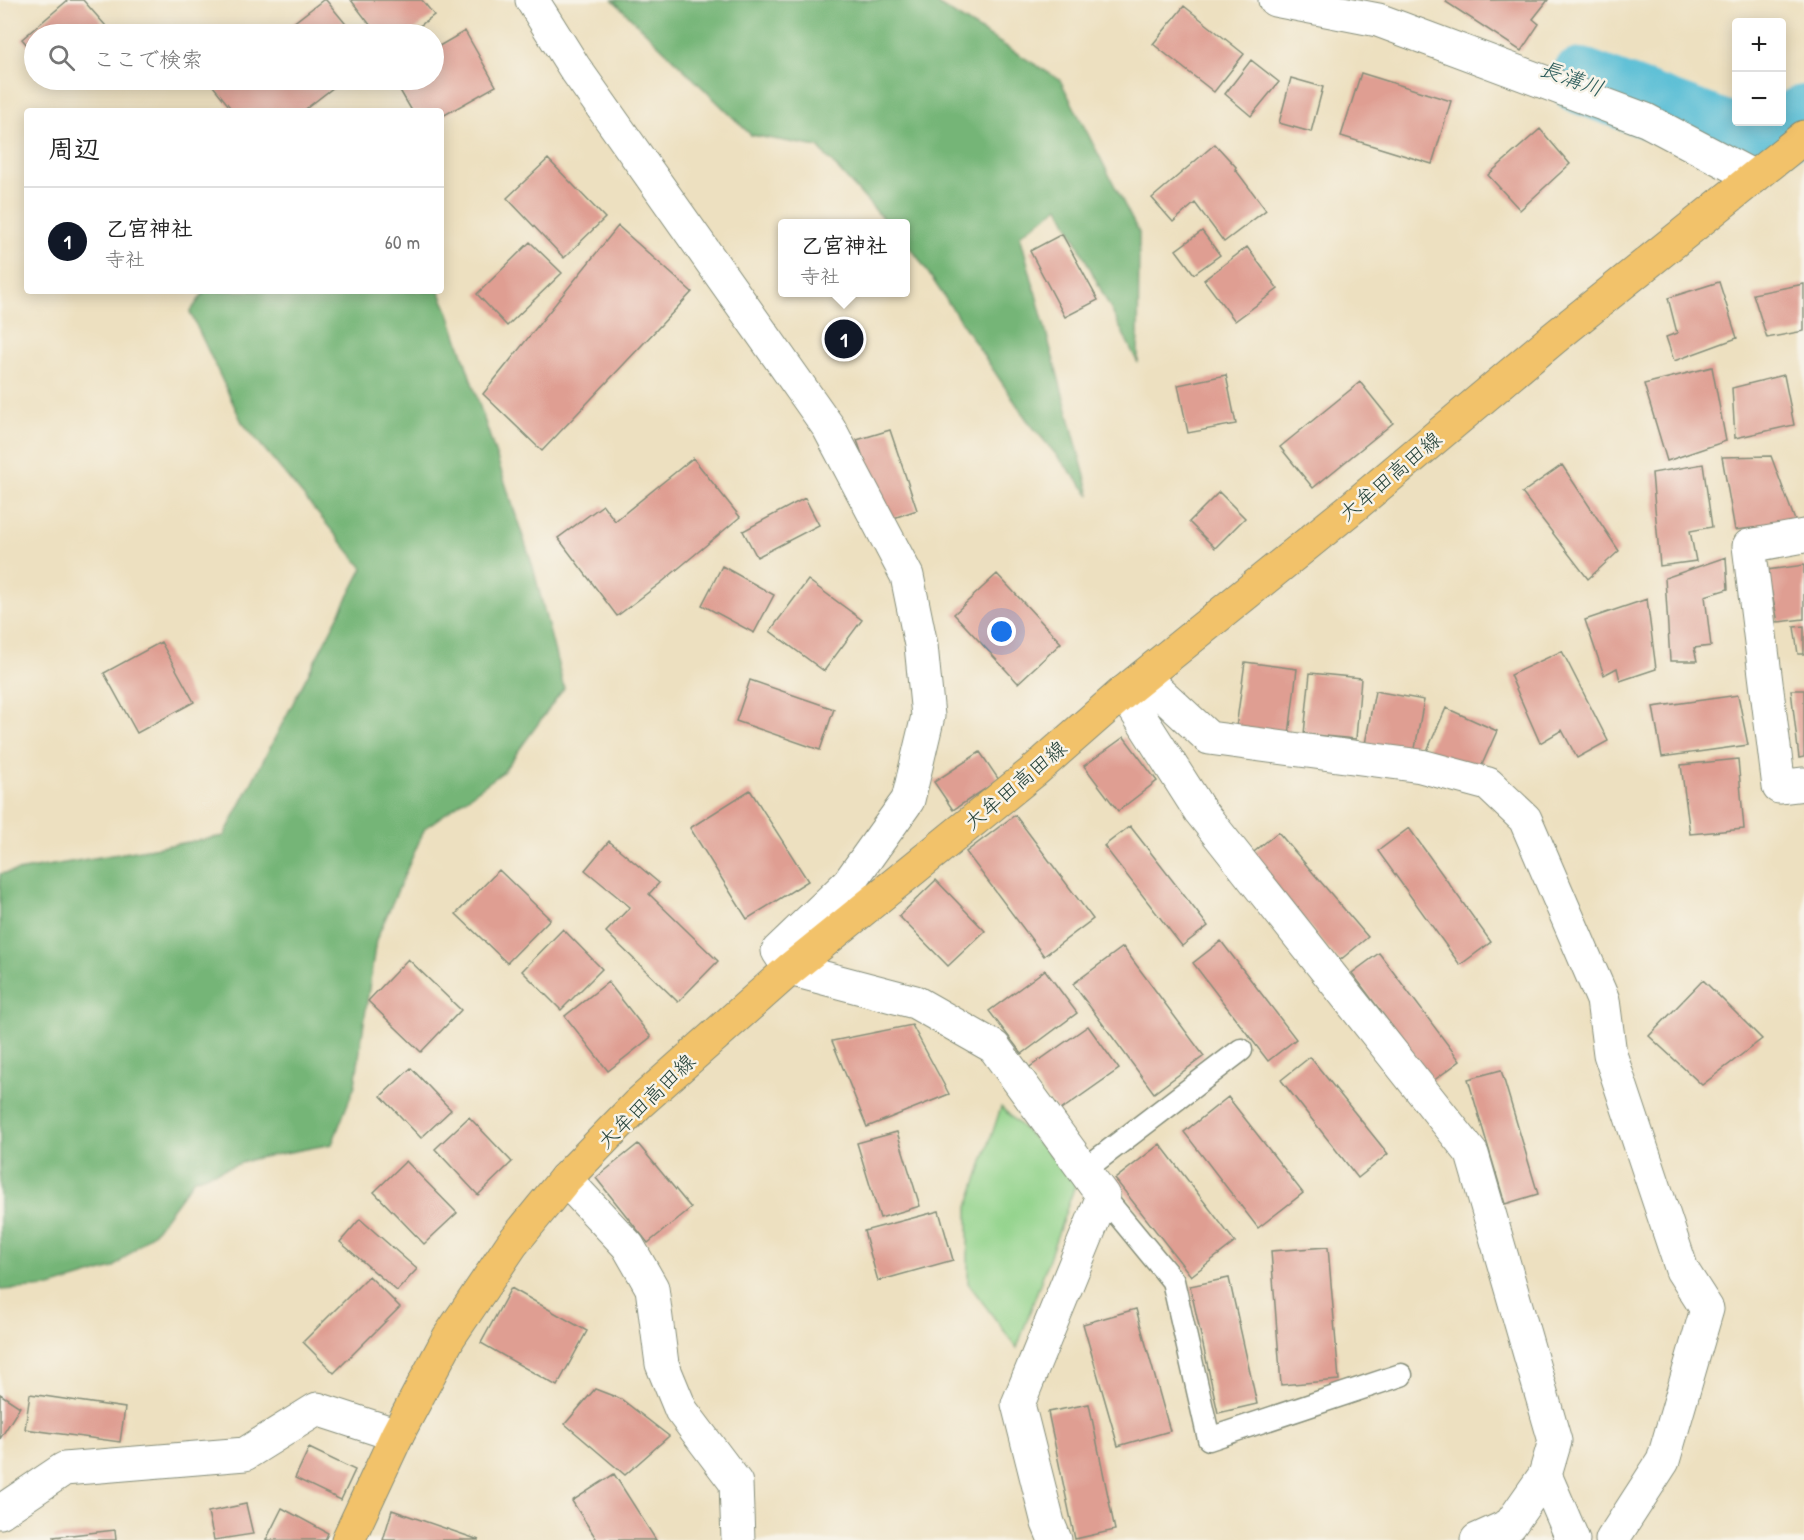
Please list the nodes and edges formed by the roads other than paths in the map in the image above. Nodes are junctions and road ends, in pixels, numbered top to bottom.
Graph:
1 (532, 0) edge
2 (1275, 0) edge
3 (1804, 137) edge
4 (1754, 177) junction
5 (1804, 536) edge
6 (1134, 685) junction
7 (1804, 784) edge
8 (790, 969) junction
9 (1241, 1050) dead end
10 (1084, 1170) junction
11 (566, 1179) junction
12 (1103, 1196) junction
13 (1401, 1375) dead end
14 (398, 1434) junction
15 (1545, 1475) junction
16 (0, 1512) edge
17 (348, 1540) edge
18 (738, 1540) edge
19 (1055, 1540) edge
20 (1477, 1540) edge
21 (1574, 1540) edge
22 (1612, 1540) edge

1 - 8 street
2 - 4 street
3 - 4 main road, 大牟田高田線
4 - 6 main road, 大牟田高田線
5 - 7 street
6 - 8 main road, 大牟田高田線
6 - 15 street
6 - 22 street
8 - 10 street
8 - 11 main road, 大牟田高田線
9 - 10 lane
10 - 12 street
11 - 14 main road, 大牟田高田線
11 - 18 street
12 - 13 lane
12 - 19 street
14 - 16 street
14 - 17 main road, 大牟田高田線
15 - 20 street
15 - 21 street

